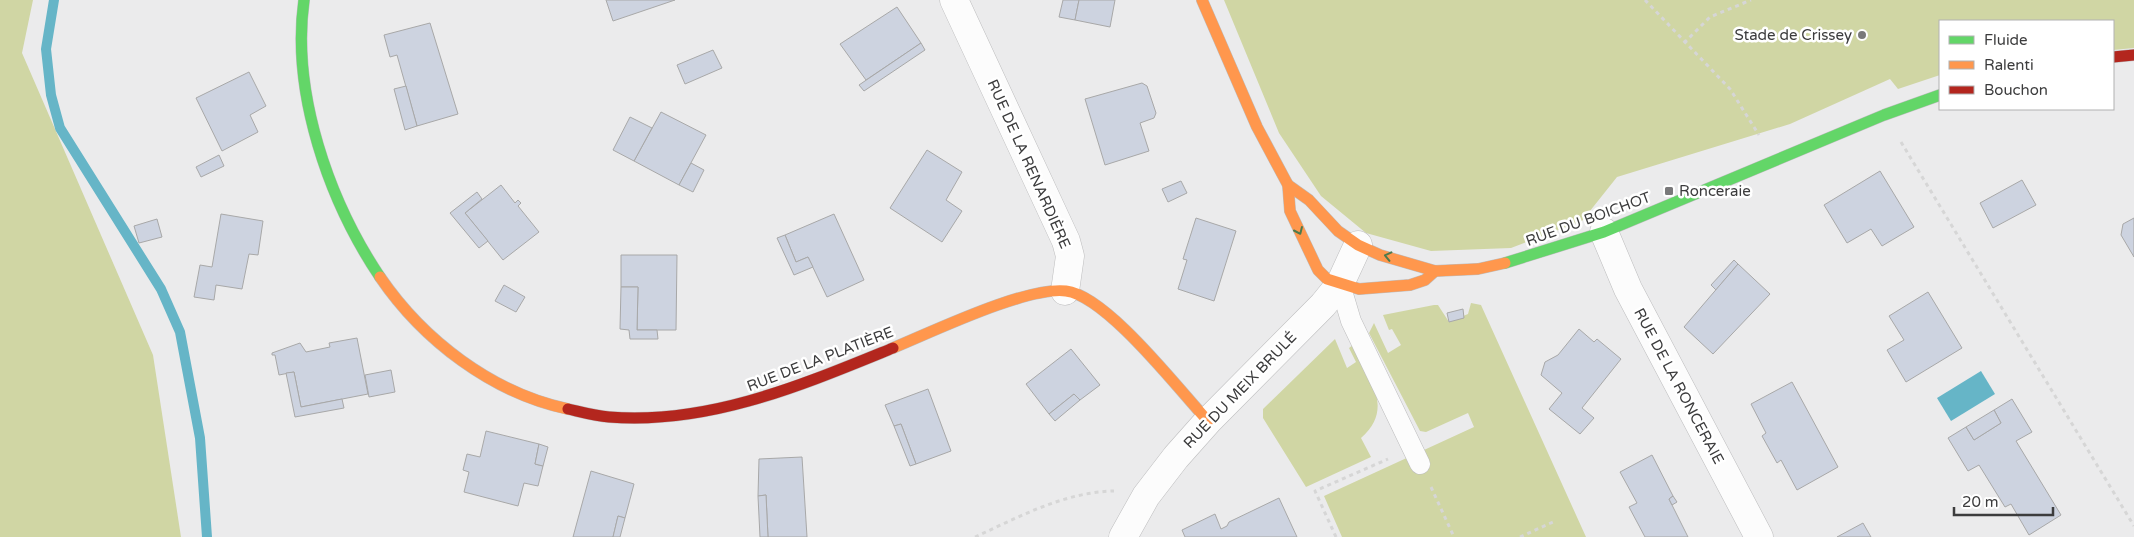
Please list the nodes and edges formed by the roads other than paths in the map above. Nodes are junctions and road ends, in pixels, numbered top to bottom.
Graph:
1 (304, 0) edge
2 (954, 0) edge
3 (1202, 0) edge
4 (2134, 55) edge
5 (2114, 57) edge
6 (1939, 95) edge
7 (1288, 185) junction
8 (1604, 232) junction
9 (1358, 245) junction
10 (1434, 271) junction
11 (1340, 284) junction
12 (1065, 291) junction
13 (1208, 421) junction
14 (1416, 456) road end
15 (1123, 537) edge
16 (1760, 537) edge

1 - 12 street, RUE DE LA PLATIÈRE
2 - 12 street, RUE DE LA RENARDIÈRE
3 - 7 street, RUE DU BOICHOT
4 - 5 street
6 - 8 street, RUE DU BOICHOT
7 - 9 street, RUE DU BOICHOT
7 -> 11 street, RUE DU BOICHOT
8 - 10 street, RUE DU BOICHOT
8 - 16 street, RUE DE LA RONCERAIE
10 -> 9 street, RUE DU BOICHOT
9 - 11 street, RUE DU MEIX BRULÉ
10 - 11 street, RUE DU BOICHOT
11 - 13 street, RUE DU MEIX BRULÉ
11 - 14 lane
12 - 13 street
13 - 15 street, RUE DU MEIX BRULÉ

